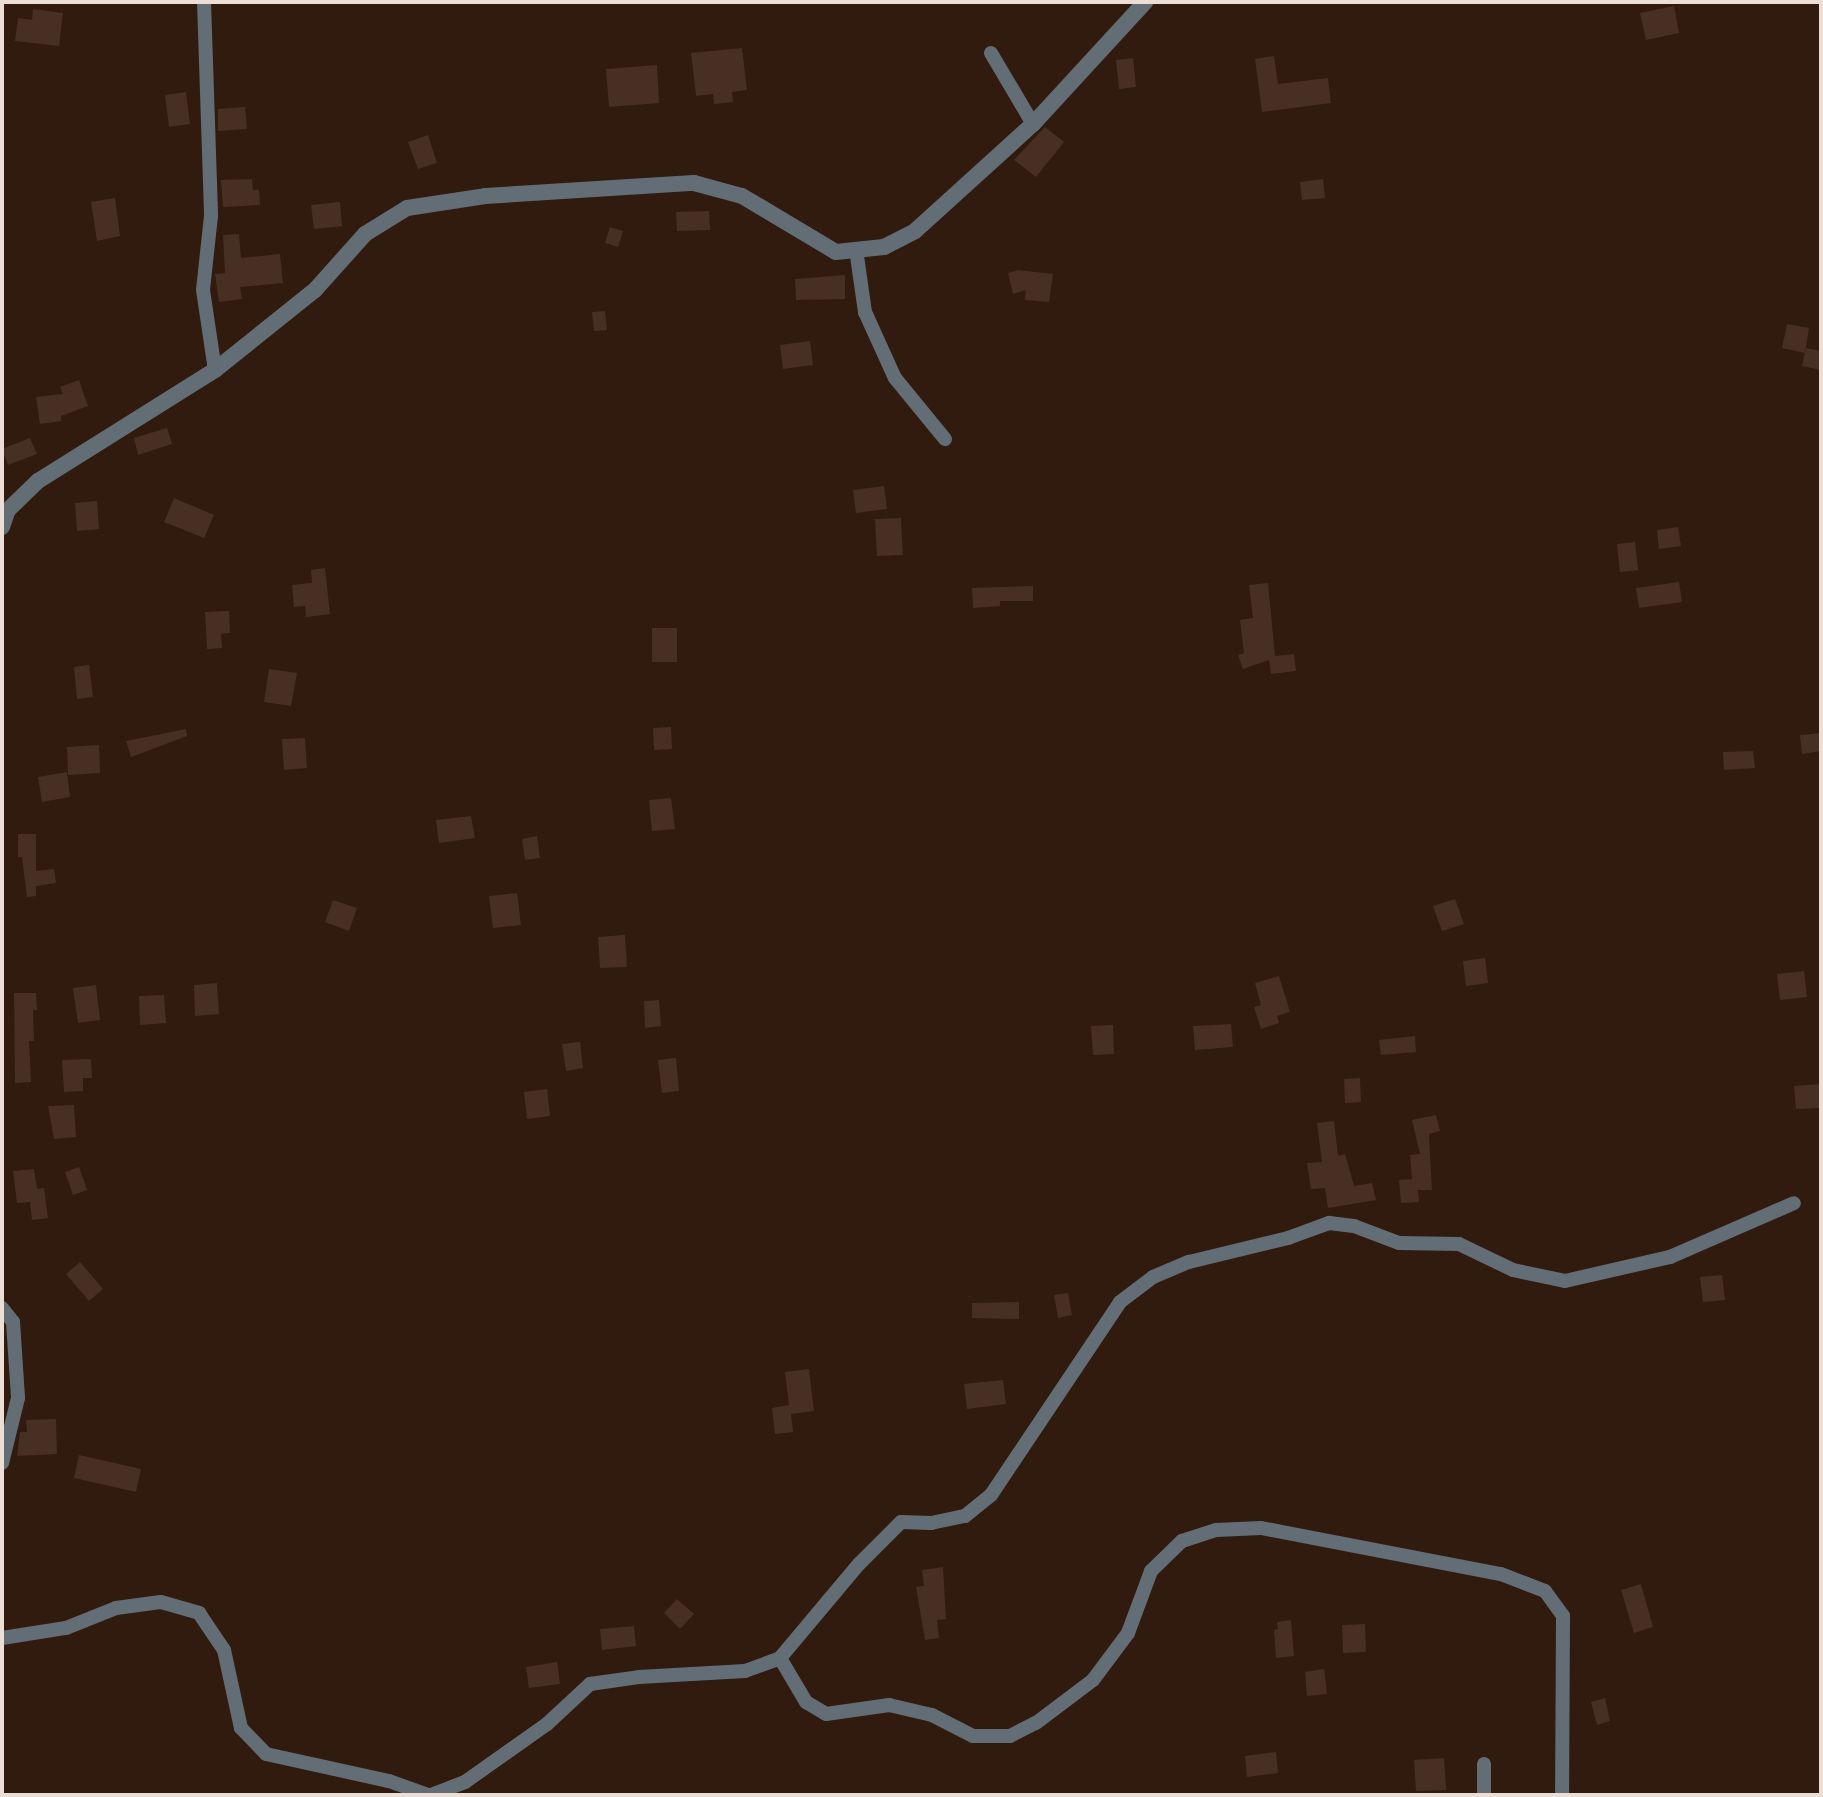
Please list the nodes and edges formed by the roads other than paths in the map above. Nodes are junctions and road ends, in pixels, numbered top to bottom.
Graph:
1 (204, 2) edge
2 (1145, 2) edge
3 (991, 53) dead end
4 (1033, 124) junction
5 (856, 249) junction
6 (215, 370) junction
7 (945, 439) dead end
8 (2, 527) edge
9 (1794, 1203) dead end
10 (2, 1308) edge
11 (2, 1463) edge
12 (2, 1638) edge
13 (780, 1658) junction
14 (1484, 1764) dead end
15 (430, 1795) edge
16 (1484, 1795) edge
17 (1562, 1795) edge

1 - 6 street
2 - 4 street
3 - 4 street
4 - 5 street
5 - 6 street
5 - 7 street
6 - 8 street
9 - 13 street
10 - 11 street
12 - 15 street
13 - 15 street
13 - 17 street
14 - 16 street

